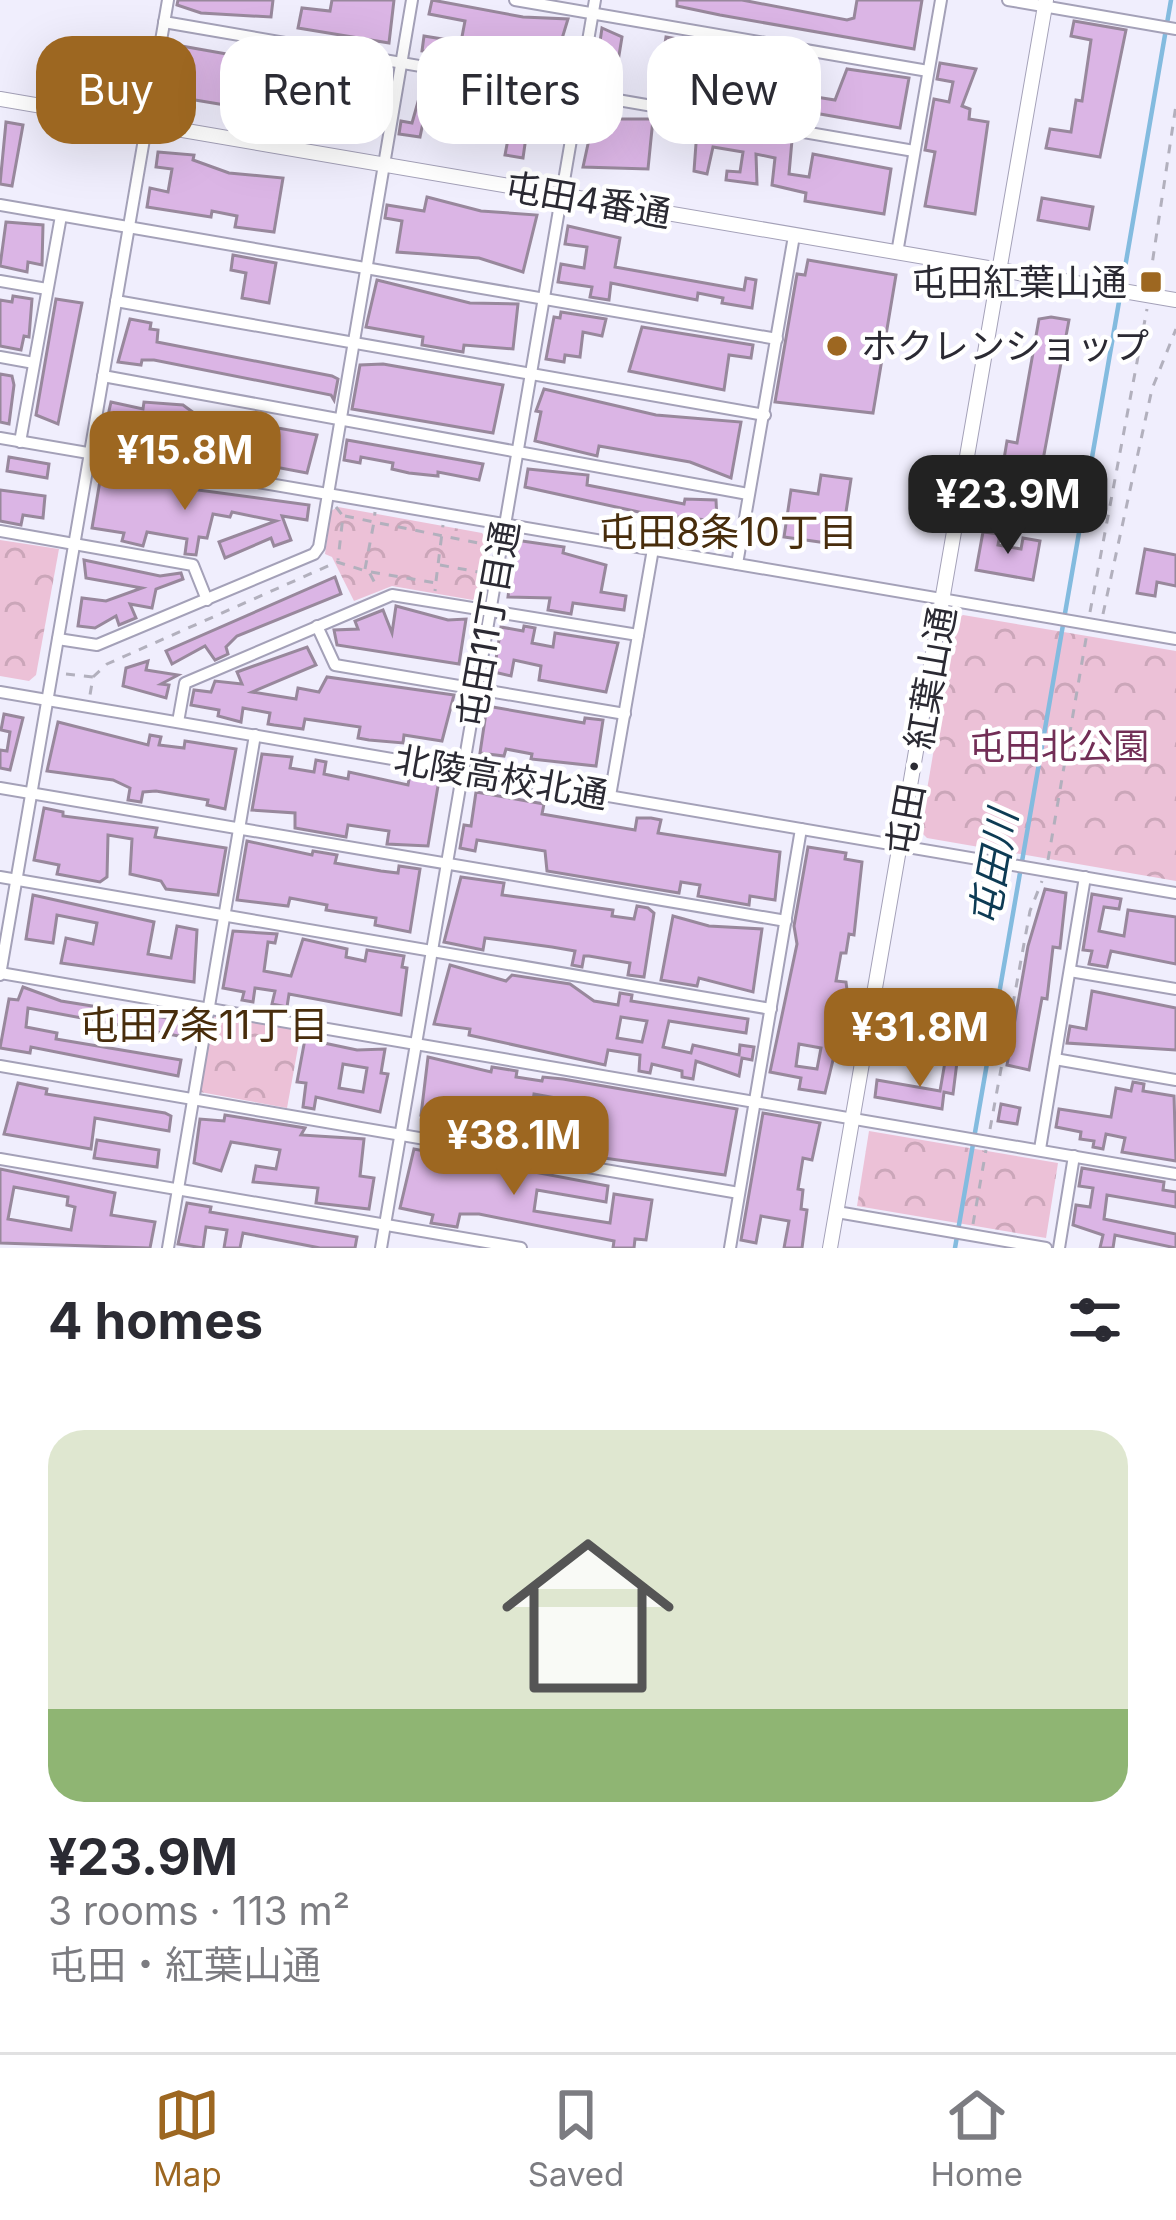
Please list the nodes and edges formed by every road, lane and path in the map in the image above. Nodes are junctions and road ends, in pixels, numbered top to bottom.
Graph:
1 (167, 0) edge
2 (412, 0) edge
3 (514, 0) edge
4 (941, 0) edge
5 (1008, 0) edge
6 (1045, 3) edge
7 (594, 6) edge
8 (164, 22) junction
9 (1176, 28) edge
10 (162, 36) edge
11 (589, 36) edge
12 (401, 63) junction
13 (417, 66) edge
14 (928, 70) junction
15 (0, 99) edge
16 (623, 101) edge
17 (36, 105) edge
18 (1176, 105) edge
19 (196, 132) edge
20 (143, 144) edge
21 (571, 144) edge
22 (914, 152) junction
23 (383, 164) junction
24 (562, 197) junction
25 (0, 206) edge
26 (61, 215) junction
27 (128, 227) junction
28 (794, 236) junction
29 (896, 253) junction
30 (366, 268) junction
31 (1001, 271) junction
32 (1150, 278) dead end
33 (0, 281) edge
34 (47, 289) junction
35 (544, 299) junction
36 (1176, 300) edge
37 (116, 301) junction
38 (1147, 301) junction
39 (1176, 329) edge
40 (777, 339) junction
41 (353, 343) junction
42 (0, 357) edge
43 (34, 363) junction
44 (103, 376) junction
45 (531, 376) junction
46 (765, 415) junction
47 (340, 420) junction
48 (0, 438) edge
49 (20, 442) junction
50 (90, 452) junction
51 (518, 452) junction
52 (748, 494) junction
53 (330, 498) junction
54 (376, 510) dead end
55 (343, 516) junction
56 (374, 522) junction
57 (443, 522) dead end
58 (506, 524) junction
59 (0, 531) edge
60 (442, 536) junction
61 (74, 543) junction
62 (491, 545) dead end
63 (653, 549) junction
64 (338, 562) junction
65 (737, 564) junction
66 (438, 565) junction
67 (367, 571) junction
68 (486, 574) dead end
69 (436, 583) junction
70 (380, 593) dead end
71 (435, 594) dead end
72 (944, 599) junction
73 (207, 600) junction
74 (491, 610) junction
75 (1102, 615) dead end
76 (1086, 622) junction
77 (317, 626) junction
78 (1176, 629) edge
79 (638, 635) junction
80 (58, 639) junction
81 (1175, 639) edge
82 (64, 673) dead end
83 (93, 677) junction
84 (477, 689) junction
85 (0, 692) edge
86 (90, 696) dead end
87 (47, 700) junction
88 (625, 714) junction
89 (178, 722) junction
90 (255, 736) junction
91 (463, 771) junction
92 (0, 788) edge
93 (31, 793) junction
94 (610, 796) junction
95 (239, 828) junction
96 (801, 829) junction
97 (900, 845) junction
98 (447, 864) junction
99 (1043, 870) junction
100 (0, 878) edge
101 (1085, 878) junction
102 (16, 880) junction
103 (1176, 893) edge
104 (224, 916) junction
105 (786, 921) junction
106 (432, 951) junction
107 (1070, 970) junction
108 (0, 974) edge
109 (1176, 989) edge
110 (208, 1008) junction
111 (771, 1009) junction
112 (416, 1043) junction
113 (1055, 1059) junction
114 (0, 1066) edge
115 (1176, 1080) edge
116 (193, 1099) junction
117 (755, 1101) junction
118 (853, 1118) junction
119 (400, 1135) junction
120 (986, 1140) junction
121 (1040, 1149) junction
122 (1075, 1156) junction
123 (0, 1159) edge
124 (1176, 1174) edge
125 (178, 1190) junction
126 (739, 1192) junction
127 (837, 1212) junction
128 (385, 1225) junction
129 (969, 1235) junction
130 (168, 1248) edge
131 (381, 1248) edge
132 (521, 1248) edge
133 (730, 1248) edge
134 (830, 1248) edge
135 (1046, 1248) edge
136 (1058, 1248) edge

1 - 8 street
2 - 12 street
3 - 7 street
4 - 14 street
5 - 6 street
6 - 9 street
6 - 31 street, 屯田・紅葉山通
7 - 11 street, 屯田11丁目通
7 - 14 street
8 - 10 street
8 - 12 street
12 - 13 street
12 - 23 street
14 - 22 street
15 - 17 street, 屯田4番通
16 - 22 street
18 - 32 path
19 - 23 street, 屯田4番通
20 - 27 street
21 - 24 street, 屯田11丁目通
22 - 29 street
23 - 24 street, 屯田4番通
23 - 30 street
24 - 28 street, 屯田4番通
24 - 35 street, 屯田11丁目通
25 - 26 street
26 - 27 street
26 - 34 street
27 - 30 street
27 - 37 street
28 - 29 street, 屯田4番通
28 - 40 street
29 - 31 street, 屯田4番通
30 - 35 street
30 - 41 street
31 - 38 street, 屯田4番通
31 - 72 street, 屯田・紅葉山通
33 - 34 street
34 - 43 street
35 - 40 street
35 - 45 street, 屯田11丁目通
36 - 38 street, 屯田4番通
37 - 41 street
37 - 44 street
38 - 76 path
39 - 75 path
40 - 46 street
41 - 45 street
41 - 47 street
42 - 43 street
43 - 49 street
44 - 47 street
44 - 50 street
45 - 46 street
45 - 51 street, 屯田11丁目通
46 - 52 street
47 - 51 street
47 - 53 street
48 - 49 street
49 - 50 street
50 - 53 street
50 - 61 street
51 - 52 street
51 - 58 street, 屯田11丁目通
52 - 65 street
53 - 55 path
53 - 58 street
53 - 73 street
54 - 56 path
55 - 56 path
55 - 64 path
56 - 60 path
56 - 67 path
57 - 60 path
58 - 63 street
58 - 74 street, 屯田11丁目通
59 - 61 street
60 - 62 path
60 - 66 path
61 - 73 street
61 - 80 street
63 - 65 street
63 - 79 street
64 - 67 path
64 - 83 path
65 - 72 street
66 - 68 path
66 - 69 path
67 - 69 path
67 - 70 path
69 - 71 path
72 - 76 street
72 - 97 street, 屯田・紅葉山通
73 - 80 street
74 - 77 street
74 - 79 street
74 - 84 street, 屯田11丁目通
76 - 81 street
76 - 99 path
77 - 84 street
77 - 89 street
78 - 81 street
79 - 88 street
80 - 87 street
82 - 83 path
83 - 86 path
84 - 88 street
84 - 91 street, 屯田11丁目通
85 - 87 street, 北陵高校北通
87 - 89 street, 北陵高校北通
87 - 93 street
88 - 94 street
89 - 90 street, 北陵高校北通
90 - 91 street, 北陵高校北通
90 - 95 street
91 - 94 street, 北陵高校北通
91 - 98 street, 屯田11丁目通
92 - 93 street
93 - 95 street
93 - 102 street
94 - 96 street, 北陵高校北通
95 - 98 street
95 - 104 street
96 - 97 street, 北陵高校北通
96 - 105 street
97 - 99 street, 北陵高校北通
97 - 118 street, 屯田・紅葉山通
98 - 105 street
98 - 106 street, 屯田11丁目通
99 - 101 street
99 - 120 path
100 - 102 street
101 - 103 street
101 - 107 street
102 - 104 street
102 - 108 street
104 - 106 street
104 - 110 street
105 - 111 street
106 - 111 street
106 - 112 street, 屯田11丁目通
107 - 109 street
107 - 113 street
108 - 110 street
110 - 112 street
110 - 116 street
111 - 117 street
112 - 117 street
112 - 119 street, 屯田11丁目通
113 - 115 street
113 - 121 street
114 - 116 street
116 - 119 street
116 - 125 street
117 - 118 street
117 - 126 street
118 - 120 street
118 - 127 street, 屯田・紅葉山通
119 - 126 street
119 - 128 street, 屯田11丁目通
120 - 121 street
120 - 129 path
121 - 122 street
122 - 124 street
122 - 136 street
123 - 125 street
125 - 128 street
125 - 130 street
126 - 133 street
127 - 129 street
127 - 134 street, 屯田・紅葉山通
128 - 131 street, 屯田11丁目通
128 - 132 street
129 - 135 street

